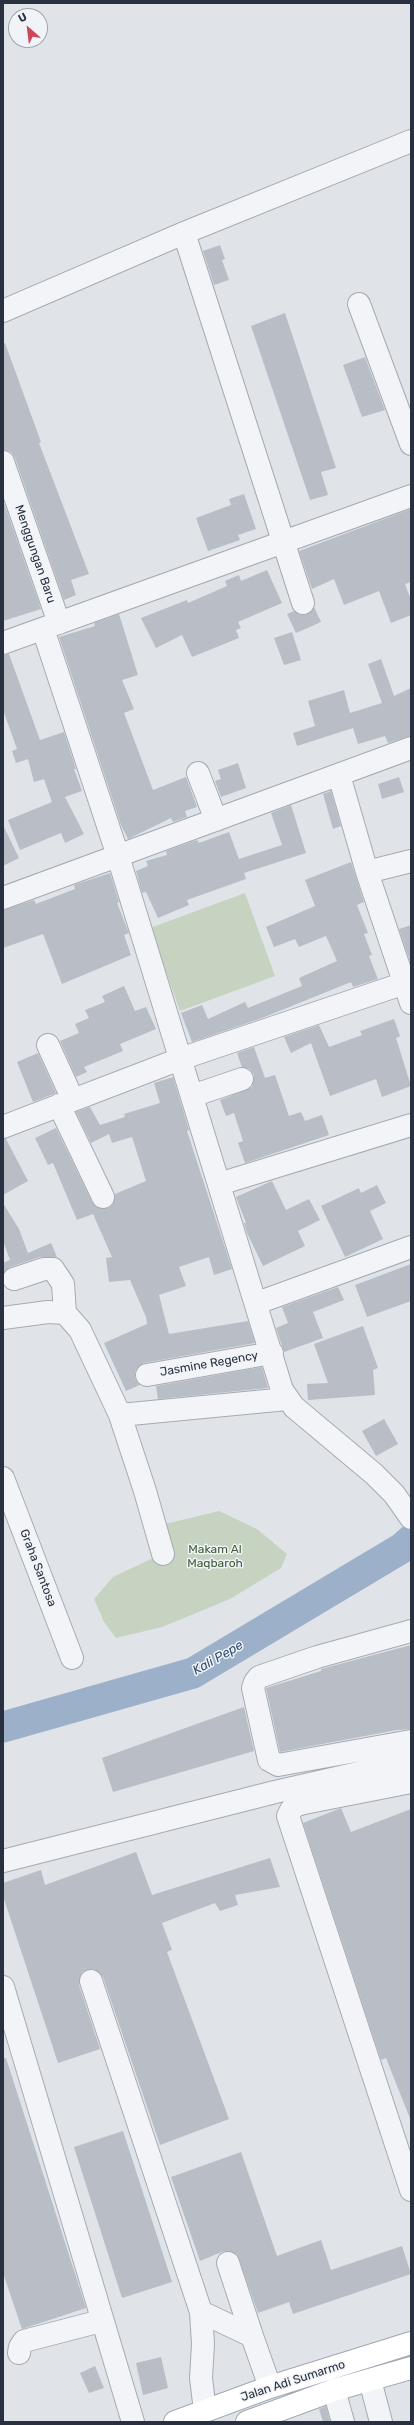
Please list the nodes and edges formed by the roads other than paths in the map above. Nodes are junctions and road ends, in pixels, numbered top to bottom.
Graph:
1 (411, 141) edge
2 (184, 233) junction
3 (359, 304) dead end
4 (3, 311) edge
5 (411, 444) edge
6 (3, 462) edge
7 (411, 496) edge
8 (284, 542) junction
9 (303, 603) dead end
10 (51, 626) junction
11 (3, 643) edge
12 (411, 748) edge
13 (198, 773) dead end
14 (339, 775) junction
15 (216, 820) junction
16 (118, 856) junction
17 (411, 861) edge
18 (367, 872) junction
19 (3, 898) edge
20 (408, 993) edge
21 (48, 1045) dead end
22 (180, 1059) junction
23 (242, 1079) dead end
24 (192, 1096) junction
25 (66, 1102) junction
26 (411, 1125) edge
27 (3, 1127) edge
28 (219, 1184) junction
29 (103, 1197) dead end
30 (411, 1247) edge
31 (14, 1279) dead end
32 (257, 1303) junction
33 (65, 1314) junction
34 (3, 1318) edge
35 (272, 1354) junction
36 (147, 1375) dead end
37 (287, 1399) junction
38 (120, 1415) junction
39 (3, 1478) edge
40 (411, 1518) edge
41 (163, 1554) dead end
42 (411, 1631) edge
43 (72, 1658) dead end
44 (411, 1741) edge
45 (411, 1761) edge
46 (411, 1782) edge
47 (3, 1861) edge
48 (91, 1981) dead end
49 (3, 1987) edge
50 (411, 2190) edge
51 (228, 2263) dead end
52 (202, 2312) junction
53 (101, 2321) junction
54 (252, 2336) junction
55 (411, 2343) edge
56 (19, 2353) dead end
57 (411, 2368) edge
58 (266, 2376) junction
59 (370, 2380) junction
60 (334, 2390) junction
61 (278, 2410) junction
62 (205, 2411) junction
63 (133, 2422) edge
64 (175, 2422) edge
65 (247, 2422) edge
66 (343, 2422) edge
67 (381, 2422) edge

1 - 2 street
2 - 4 street
2 - 8 street
3 - 5 street
6 - 10 street, Menggungan Baru
7 - 8 street
8 - 9 street
8 - 10 street
10 - 11 street
10 - 16 street, Menggungan Baru
12 - 14 street
13 - 15 street
14 - 15 street
14 - 18 street
15 - 16 street
16 - 19 street
16 - 22 street, Menggungan Baru
17 - 18 street
18 - 20 street
20 - 22 street
21 - 25 street
22 - 24 street, Menggungan Baru
22 - 25 street
23 - 24 street
24 - 28 street, Menggungan Baru
25 - 27 street
25 - 29 street
26 - 28 street
28 - 32 street, Menggungan Baru
30 - 32 street
31 - 33 street
32 - 35 street, Menggungan Baru
33 - 34 street
33 - 38 street
35 - 36 street, Jasmine Regency
35 - 37 street, Menggungan Baru
37 - 38 street
37 - 40 street
38 - 41 street
39 - 43 street, Graha Santosa
42 - 44 street
45 - 47 street
46 - 50 street
48 - 52 street
49 - 53 street
51 - 54 street
52 - 54 street
52 - 62 street
53 - 56 street
53 - 63 street
54 - 58 street
55 - 58 main road, Jalan Adi Sumarmo
57 - 59 main road, Jalan Adi Sumarmo
58 - 61 main road
58 - 62 main road, Jalan Adi Sumarmo
59 - 60 main road, Jalan Adi Sumarmo
59 - 67 street
60 - 61 main road, Jalan Adi Sumarmo
60 - 66 street
61 - 65 main road, Jalan Adi Sumarmo
62 - 64 main road, Jalan Adi Sumarmo

